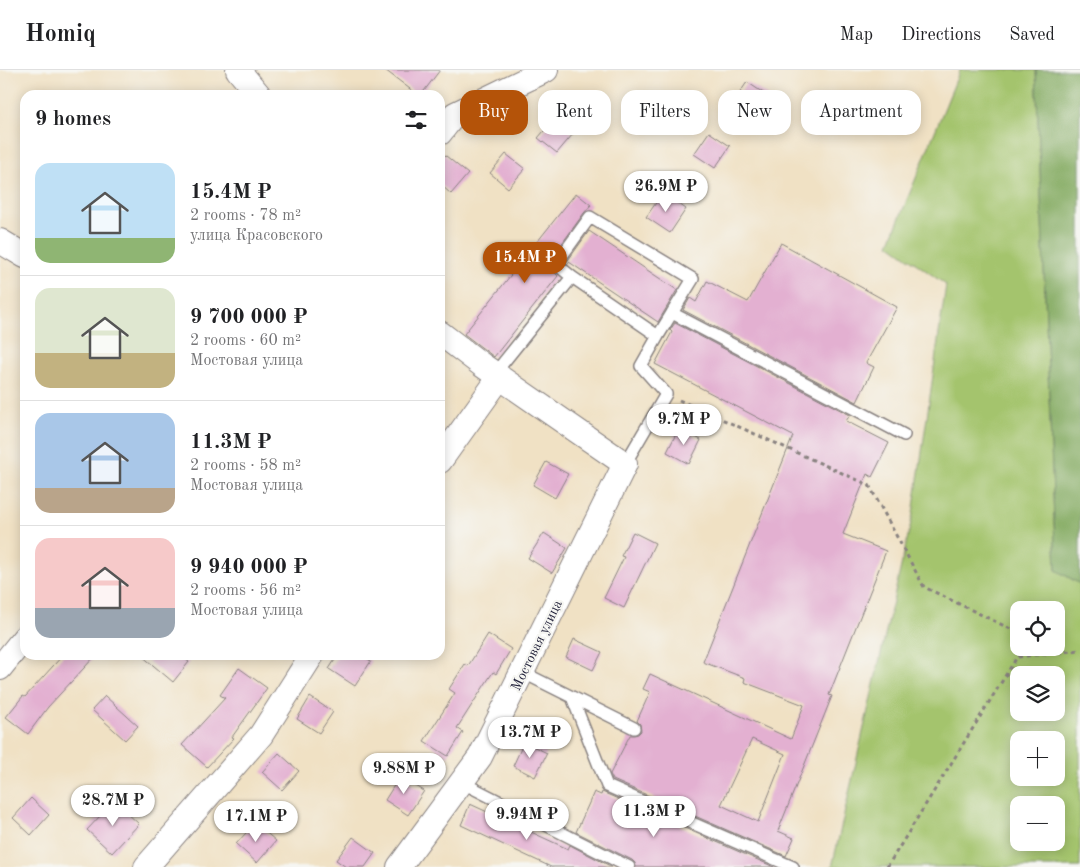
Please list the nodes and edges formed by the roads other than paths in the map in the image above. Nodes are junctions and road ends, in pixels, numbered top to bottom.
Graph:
1 (238, 70) edge
2 (546, 70) edge
3 (255, 90) edge
4 (445, 127) edge
5 (0, 241) edge
6 (20, 253) edge
7 (572, 277) junction
8 (672, 313) junction
9 (658, 336) junction
10 (445, 337) edge
11 (497, 375) junction
12 (904, 435) dead end
13 (445, 453) edge
14 (625, 464) junction
15 (20, 644) edge
16 (309, 660) edge
17 (0, 668) edge
18 (522, 672) junction
19 (572, 698) junction
20 (634, 728) dead end
21 (461, 782) junction
22 (146, 867) edge
23 (399, 867) edge
24 (629, 867) edge
25 (793, 867) edge

1 - 3 street
2 - 4 street
5 - 6 street
7 - 8 lane
7 - 9 lane
7 - 11 lane
8 - 9 lane
8 - 12 lane
9 - 14 lane
10 - 11 street
11 - 13 street
11 - 14 street
14 - 18 street, Мостовая улица
15 - 17 street
16 - 22 street
18 - 19 lane
18 - 21 street, Мостовая улица
19 - 20 lane
19 - 25 lane
21 - 23 street, Мостовая улица
21 - 24 lane

